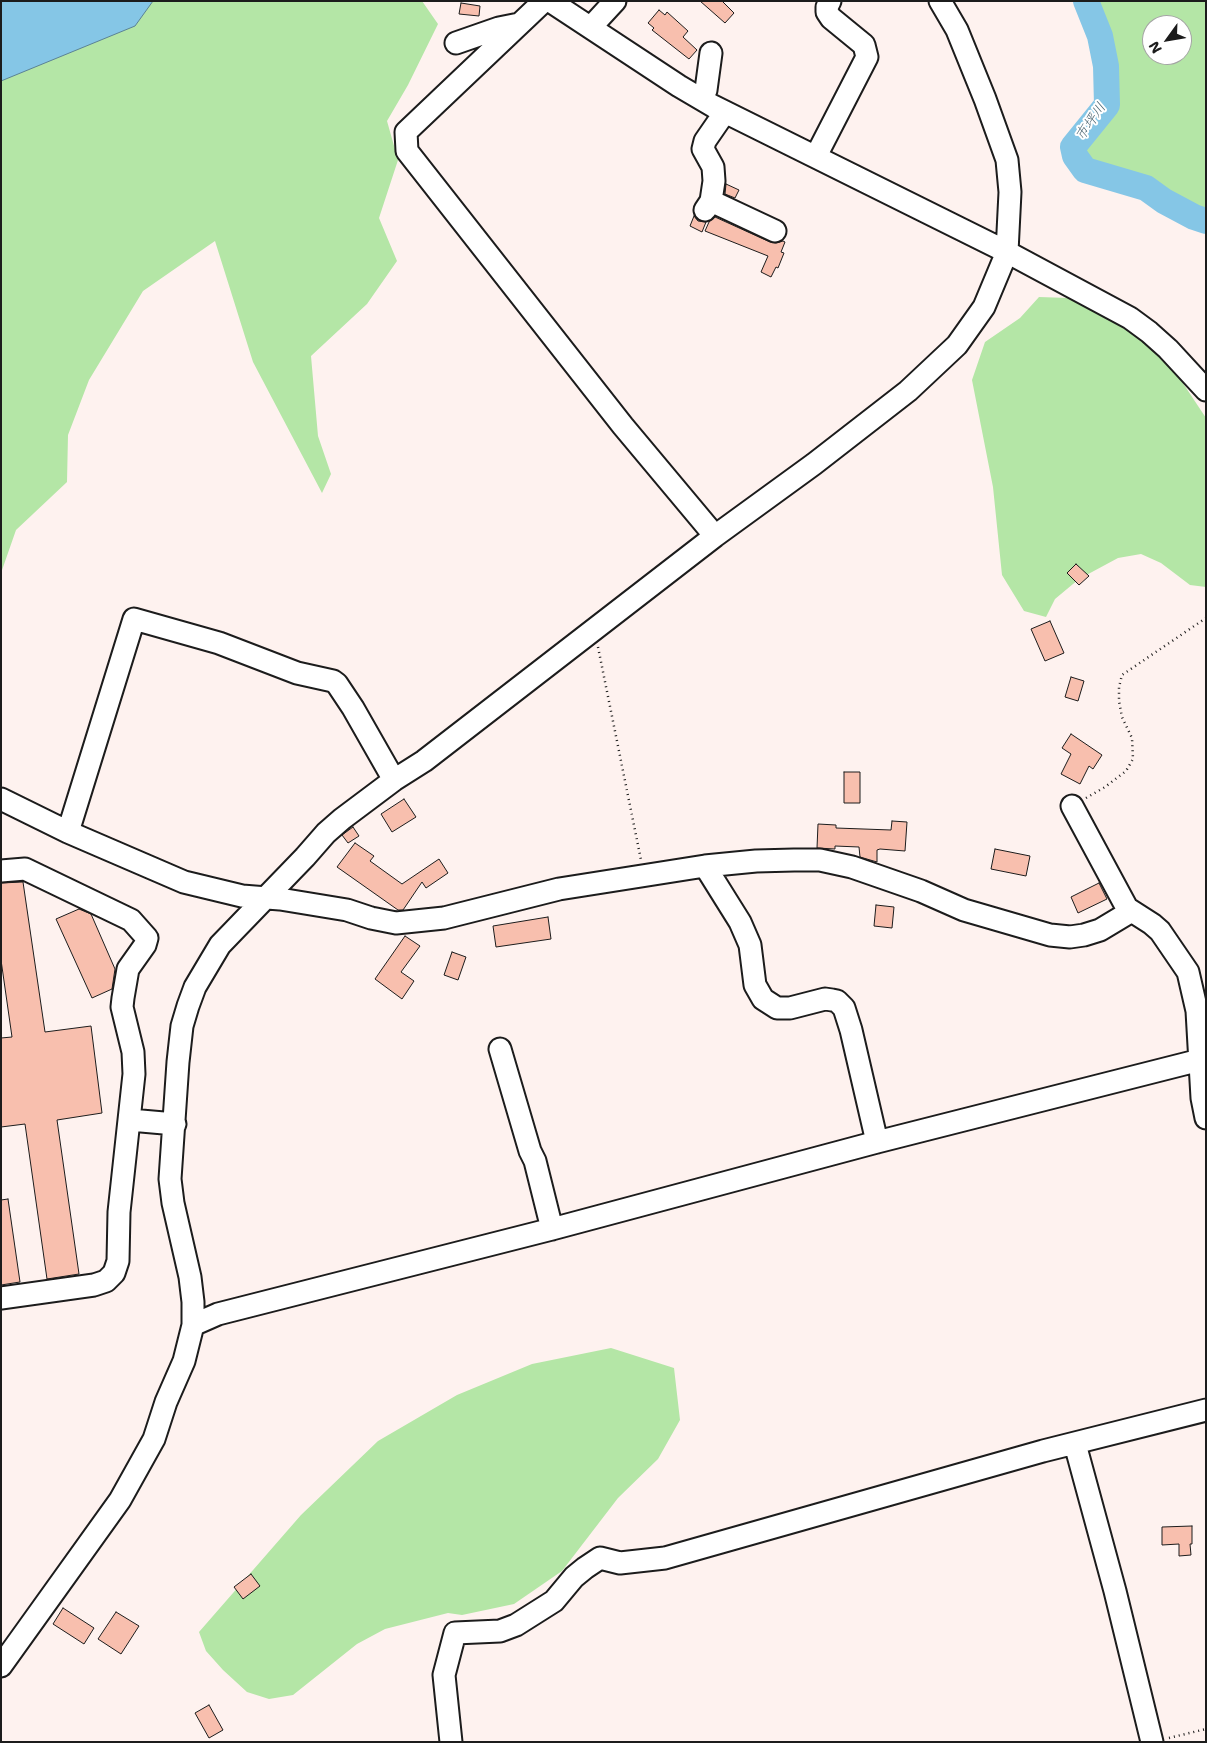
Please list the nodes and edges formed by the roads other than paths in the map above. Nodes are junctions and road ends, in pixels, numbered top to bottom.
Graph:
1 (544, 1) edge
2 (550, 1) edge
3 (615, 1) edge
4 (830, 1) edge
5 (940, 1) edge
6 (519, 24) junction
7 (591, 27) junction
8 (456, 43) dead end
9 (711, 53) dead end
10 (702, 99) junction
11 (725, 112) junction
12 (816, 156) junction
13 (775, 231) dead end
14 (1007, 252) junction
15 (1206, 390) edge
16 (715, 536) junction
17 (394, 780) junction
18 (1, 799) edge
19 (1072, 806) road end
20 (68, 832) junction
21 (704, 866) junction
22 (1, 871) edge
23 (263, 899) junction
24 (1130, 912) junction
25 (500, 1049) dead end
26 (1200, 1060) junction
27 (1206, 1118) edge
28 (130, 1120) junction
29 (175, 1124) junction
30 (877, 1142) junction
31 (552, 1229) junction
32 (1, 1298) edge
33 (193, 1325) junction
34 (1206, 1410) edge
35 (1076, 1444) junction
36 (1, 1666) edge
37 (1158, 1740) edge
38 (451, 1742) edge

1 - 6 street
2 - 7 street
3 - 7 street
4 - 12 street
5 - 14 street
6 - 8 street
6 - 16 street
7 - 10 street
9 - 10 street
10 - 11 street
11 - 12 street
11 - 13 street
12 - 14 street
14 - 15 street
14 - 16 street
16 - 17 street
17 - 20 street
17 - 23 street
18 - 20 street
19 - 24 street
20 - 23 street
21 - 23 street
21 - 24 street
21 - 30 street
22 - 28 street
23 - 29 street
24 - 26 street
25 - 31 street
26 - 27 street
26 - 30 street
28 - 29 street
28 - 32 street
29 - 33 street
30 - 31 street
31 - 33 street
33 - 36 street
34 - 35 street
35 - 37 street
35 - 38 street

